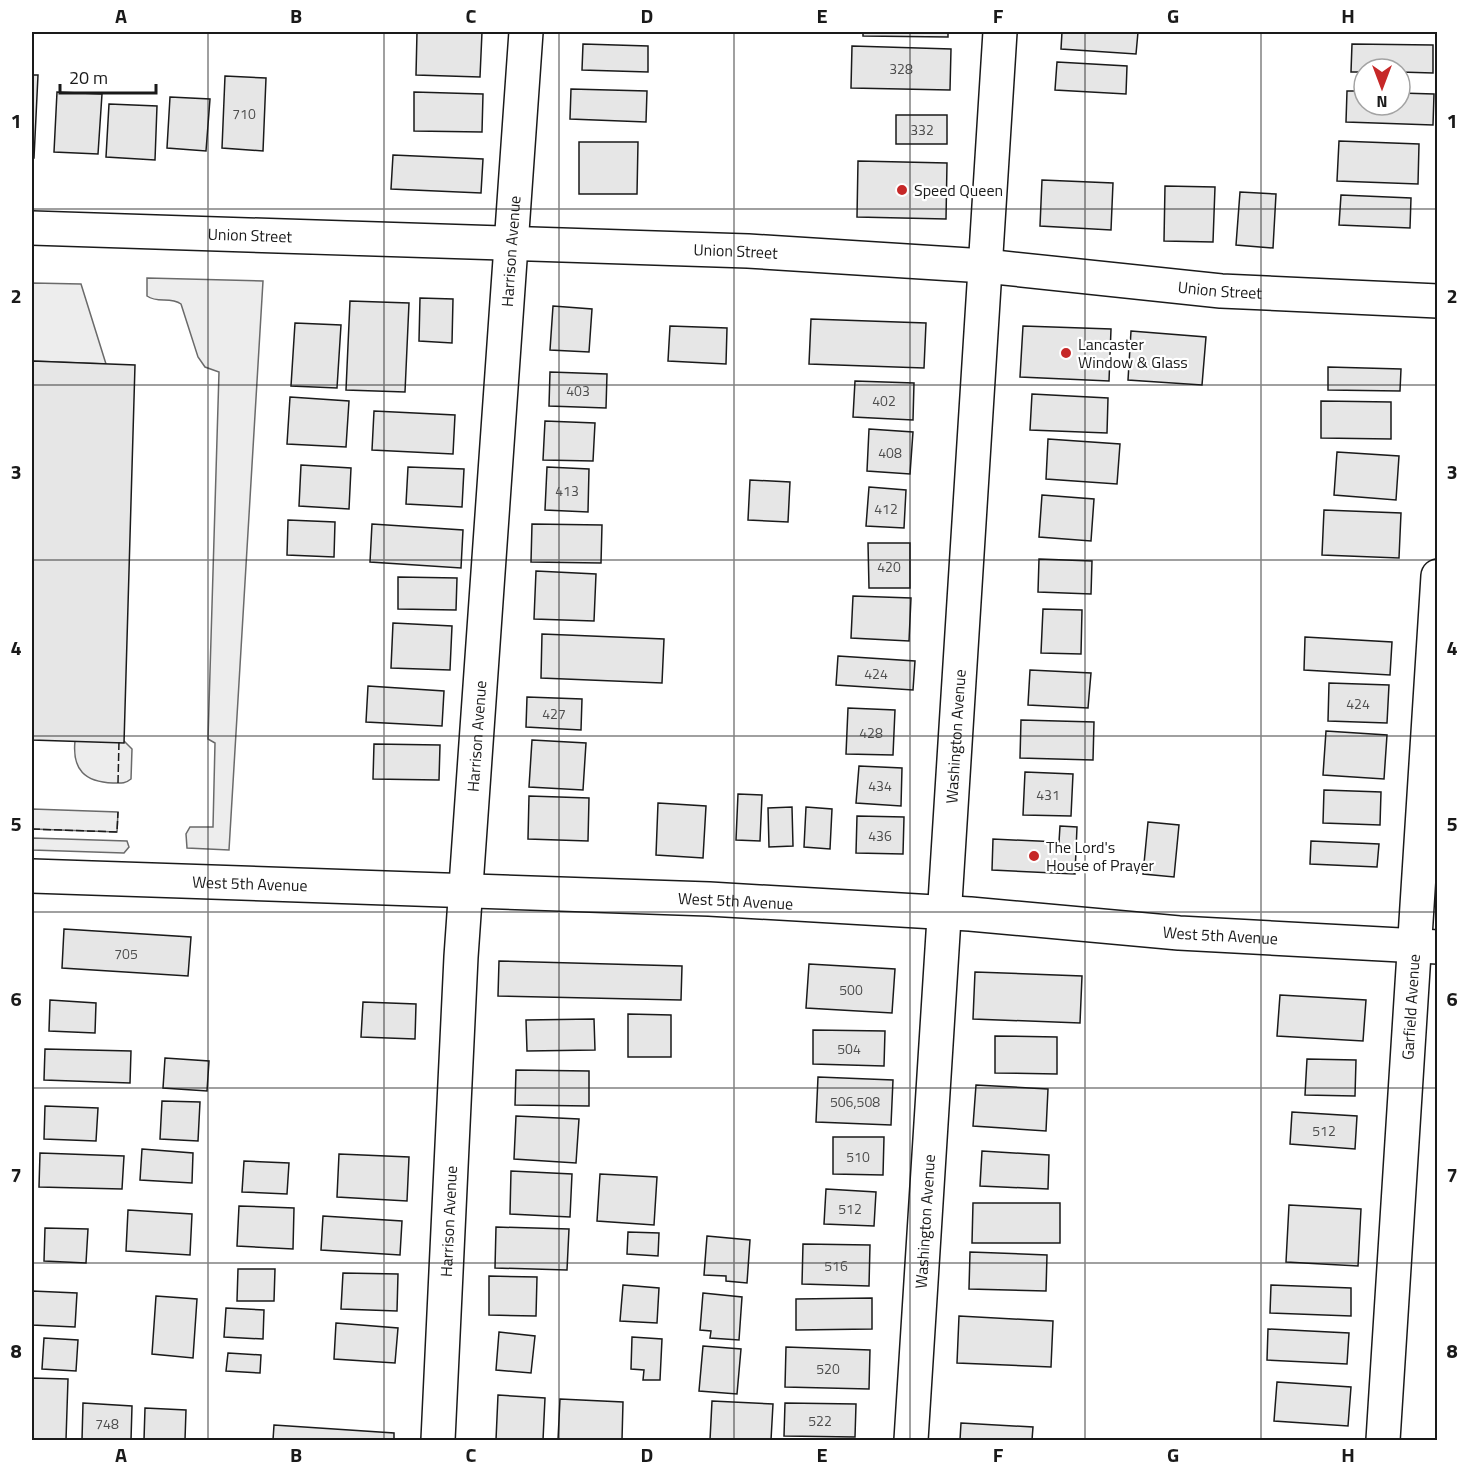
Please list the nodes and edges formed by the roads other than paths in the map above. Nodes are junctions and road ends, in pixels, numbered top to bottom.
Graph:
1 (526, 32) edge
2 (1000, 32) edge
3 (32, 228) edge
4 (512, 244) junction
5 (985, 266) junction
6 (1437, 301) edge
7 (1437, 576) edge
8 (32, 876) edge
9 (466, 891) junction
10 (943, 912) junction
11 (1426, 947) edge
12 (438, 1440) edge
13 (911, 1440) edge
14 (1383, 1440) edge

1 - 4 street, Harrison Avenue
2 - 5 street, Washington Avenue
3 - 4 street, Union Street
4 - 5 street, Union Street
4 - 9 street, Harrison Avenue
5 - 6 street, Union Street
5 - 10 street, Washington Avenue
7 - 11 street, Garfield Avenue
8 - 9 street, West 5th Avenue
9 - 10 street, West 5th Avenue
9 - 12 street, Harrison Avenue
10 - 11 street, West 5th Avenue
10 - 13 street, Washington Avenue
11 - 14 street, Garfield Avenue

